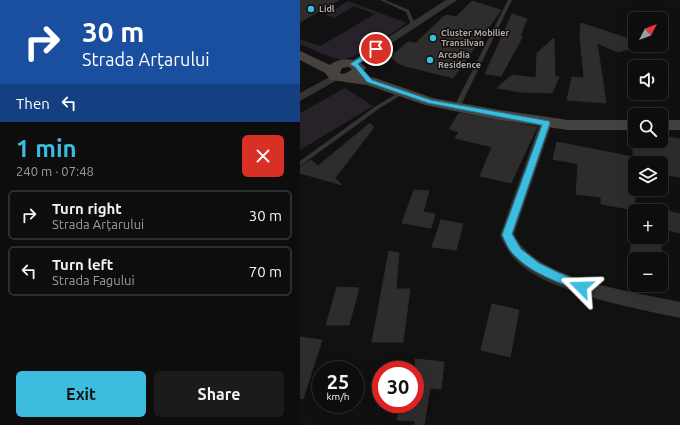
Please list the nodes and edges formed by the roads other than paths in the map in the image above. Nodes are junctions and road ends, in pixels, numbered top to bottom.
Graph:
1 (382, 0) edge
2 (452, 0) edge
3 (510, 0) edge
4 (413, 24) junction
5 (304, 57) edge
6 (345, 70) junction
7 (401, 93) junction
8 (300, 98) edge
9 (457, 107) junction
10 (546, 123) junction
11 (628, 125) edge
12 (668, 125) edge
13 (680, 125) edge
14 (300, 164) edge
15 (680, 310) edge

1 - 4 lane
2 - 4 street
3 - 9 lane
4 - 6 street
5 - 6 main road
6 - 7 main road
6 - 8 street
7 - 9 main road
7 - 14 lane
9 - 10 main road
10 - 11 main road
10 - 15 street
12 - 13 main road

